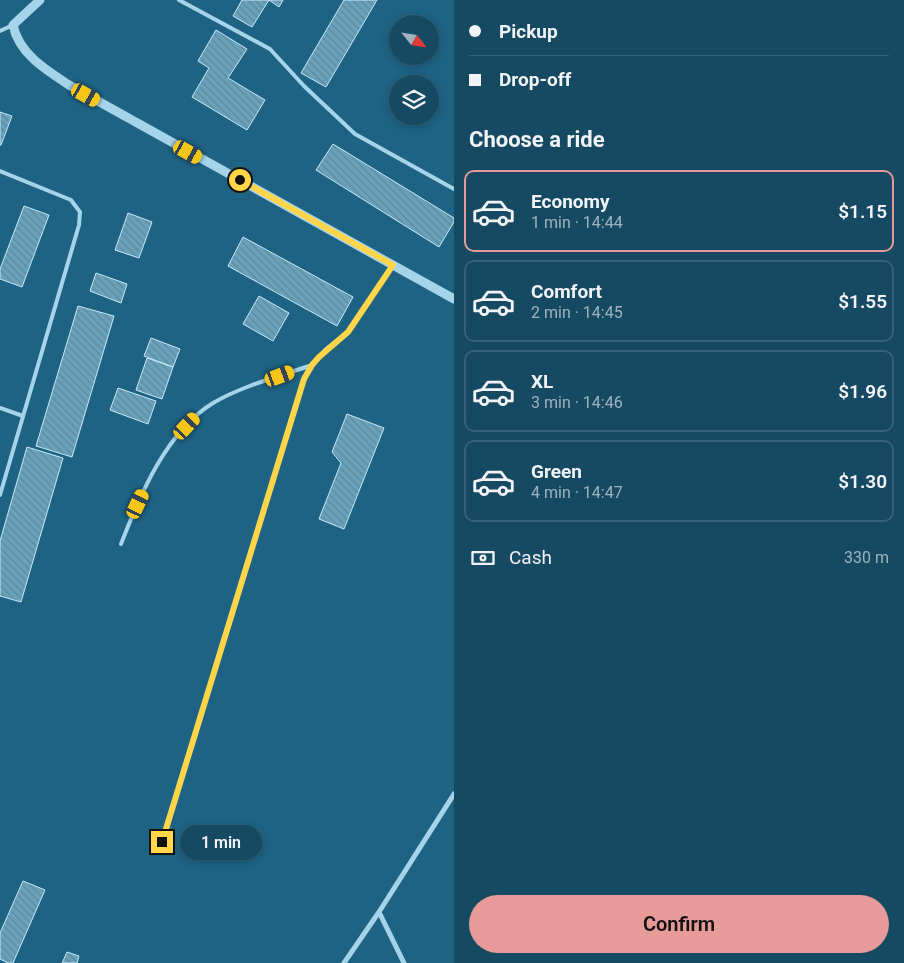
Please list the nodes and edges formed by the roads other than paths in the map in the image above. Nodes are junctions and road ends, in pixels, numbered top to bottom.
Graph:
1 (40, 0) edge
2 (179, 0) edge
3 (13, 25) junction
4 (0, 31) edge
5 (0, 171) edge
6 (454, 189) edge
7 (393, 265) junction
8 (454, 299) edge
9 (312, 365) junction
10 (0, 408) edge
11 (23, 416) junction
12 (0, 495) edge
13 (121, 544) dead end
14 (454, 794) edge
15 (162, 842) dead end
16 (379, 912) junction
17 (344, 963) edge
18 (404, 963) edge

1 - 3 street
2 - 6 lane
3 - 4 lane
3 - 7 street
5 - 11 lane
7 - 8 street
7 - 9 lane
9 - 13 lane
9 - 15 lane
10 - 11 lane
11 - 12 lane
14 - 16 street
16 - 17 street
16 - 18 street

